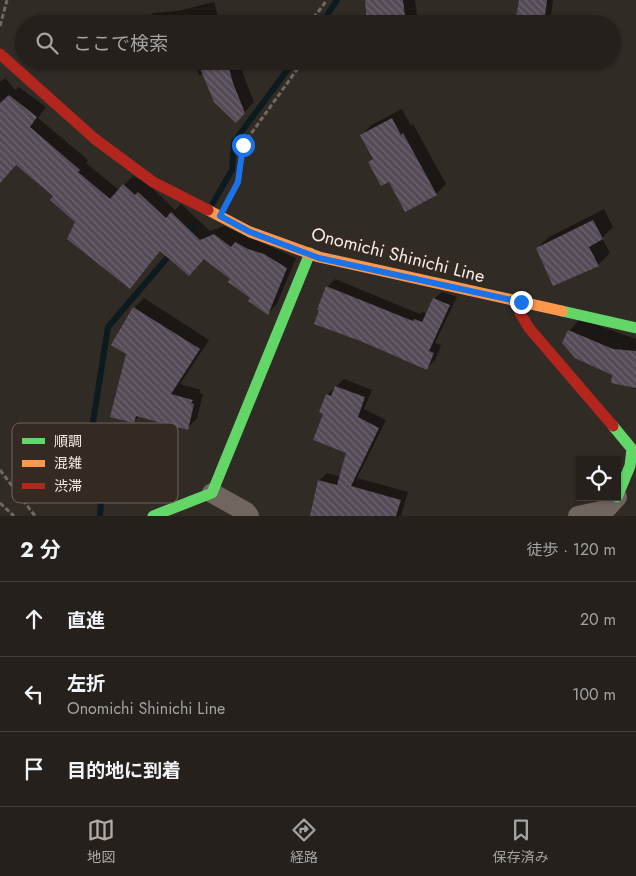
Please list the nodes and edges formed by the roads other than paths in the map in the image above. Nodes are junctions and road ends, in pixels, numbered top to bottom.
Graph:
1 (0, 54) edge
2 (15, 67) edge
3 (18, 70) edge
4 (310, 254) junction
5 (521, 302) junction
6 (636, 328) edge
7 (212, 493) junction
8 (609, 505) edge
9 (153, 516) edge
10 (249, 516) edge
11 (578, 516) edge

1 - 2 main road, Onomichi Shinichi Line
3 - 4 main road, Onomichi Shinichi Line
4 - 5 main road, Onomichi Shinichi Line
4 - 7 main road
5 - 6 main road, Onomichi Shinichi Line
5 - 8 main road
7 - 9 main road
7 - 10 street
8 - 11 street

